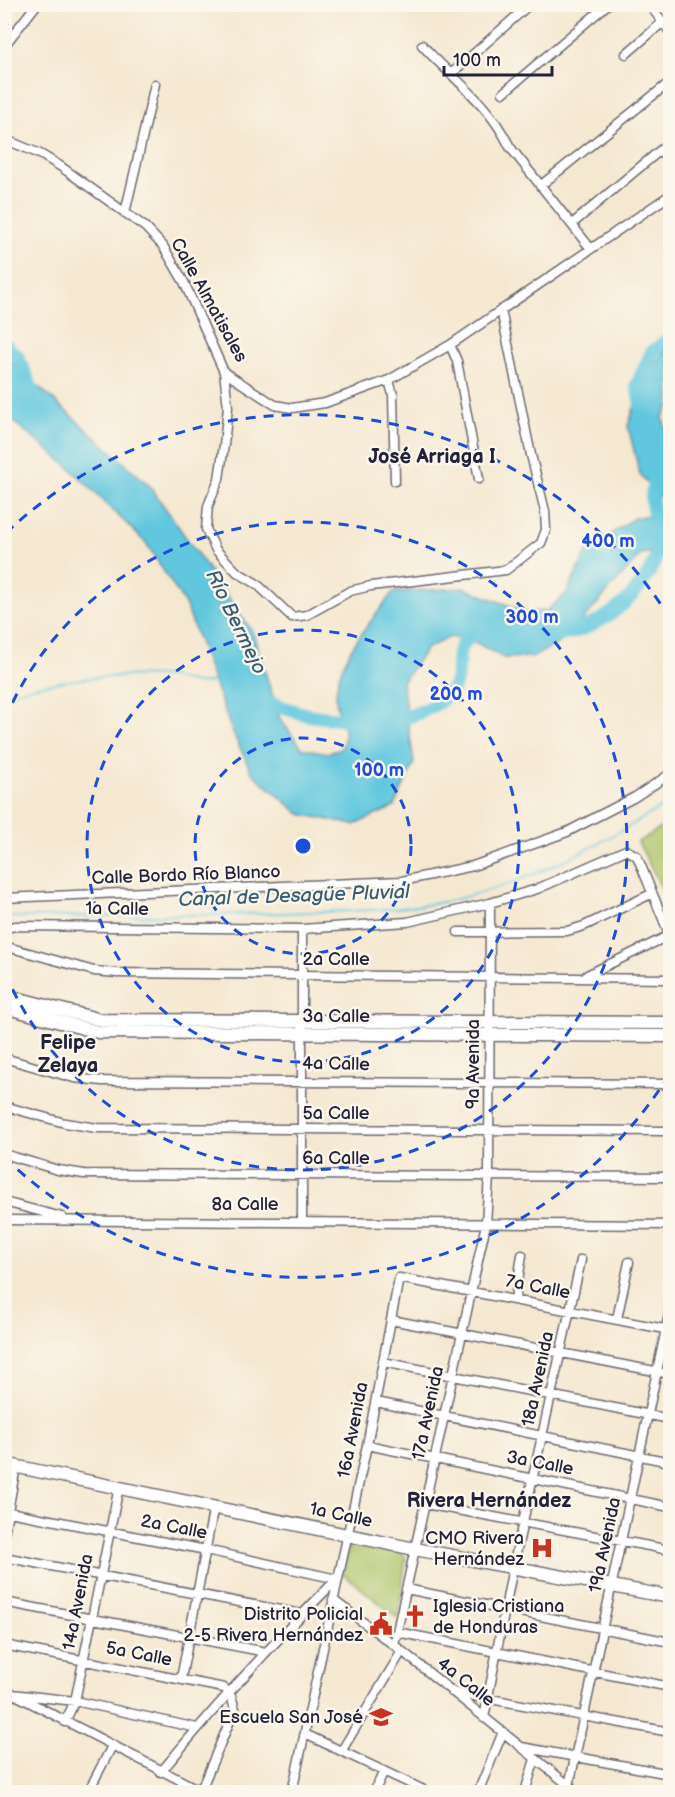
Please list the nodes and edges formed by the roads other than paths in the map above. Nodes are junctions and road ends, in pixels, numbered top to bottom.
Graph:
1 (37, 4) edge
2 (530, 4) edge
3 (608, 4) edge
4 (649, 4) edge
5 (663, 22) junction
6 (670, 32) edge
7 (422, 45) dead end
8 (4, 46) edge
9 (626, 54) dead end
10 (452, 73) junction
11 (670, 82) edge
12 (155, 84) dead end
13 (503, 93) dead end
14 (4, 140) edge
15 (670, 142) edge
16 (540, 186) junction
17 (670, 195) edge
18 (126, 213) junction
19 (572, 224) junction
20 (591, 249) junction
21 (501, 310) junction
22 (450, 345) junction
23 (224, 372) junction
24 (389, 380) junction
25 (479, 479) dead end
26 (395, 481) dead end
27 (670, 774) edge
28 (651, 894) junction
29 (4, 898) edge
30 (490, 903) junction
31 (4, 928) edge
32 (302, 929) junction
33 (458, 932) dead end
34 (489, 933) junction
35 (670, 935) edge
36 (4, 946) edge
37 (302, 975) junction
38 (490, 976) junction
39 (584, 977) junction
40 (670, 979) edge
41 (4, 995) edge
42 (4, 1007) edge
43 (670, 1023) edge
44 (302, 1028) junction
45 (490, 1029) junction
46 (670, 1036) edge
47 (4, 1058) edge
48 (302, 1080) junction
49 (490, 1083) junction
50 (670, 1084) edge
51 (4, 1106) edge
52 (302, 1129) junction
53 (489, 1131) junction
54 (670, 1131) edge
55 (4, 1154) edge
56 (301, 1175) junction
57 (489, 1176) junction
58 (670, 1177) edge
59 (4, 1202) edge
60 (4, 1220) edge
61 (75, 1220) junction
62 (302, 1221) junction
63 (486, 1224) junction
64 (670, 1225) edge
65 (522, 1255) dead end
66 (581, 1260) dead end
67 (629, 1262) dead end
68 (399, 1278) joint
69 (471, 1292) junction
70 (515, 1300) junction
71 (570, 1310) junction
72 (670, 1310) edge
73 (617, 1319) junction
74 (391, 1320) junction
75 (669, 1329) edge
76 (462, 1334) junction
77 (560, 1353) junction
78 (383, 1362) junction
79 (658, 1371) junction
80 (670, 1374) edge
81 (453, 1376) junction
82 (551, 1396) junction
83 (376, 1402) junction
84 (649, 1415) junction
85 (444, 1416) junction
86 (670, 1419) edge
87 (542, 1436) junction
88 (367, 1445) junction
89 (640, 1456) junction
90 (434, 1459) junction
91 (670, 1462) edge
92 (10, 1465) edge
93 (532, 1480) junction
94 (119, 1487) junction
95 (631, 1499) junction
96 (425, 1504) junction
97 (214, 1506) junction
98 (670, 1507) edge
99 (6, 1512) edge
100 (523, 1522) junction
101 (109, 1532) junction
102 (4, 1534) edge
103 (348, 1535) junction
104 (623, 1540) junction
105 (415, 1549) junction
106 (206, 1550) junction
107 (670, 1550) edge
108 (4, 1557) edge
109 (513, 1567) junction
110 (99, 1575) junction
111 (337, 1579) junction
112 (613, 1585) junction
113 (406, 1589) junction
114 (197, 1594) junction
115 (670, 1597) edge
116 (333, 1600) junction
117 (4, 1602) edge
118 (505, 1610) junction
119 (301, 1614) junction
120 (91, 1617) junction
121 (604, 1629) junction
122 (397, 1632) junction
123 (188, 1637) junction
124 (670, 1642) edge
125 (4, 1645) edge
126 (394, 1645) junction
127 (402, 1651) junction
128 (266, 1652) junction
129 (497, 1652) junction
130 (83, 1661) junction
131 (595, 1672) junction
132 (181, 1679) junction
133 (670, 1687) edge
134 (8, 1691) edge
135 (448, 1691) junction
136 (230, 1693) junction
137 (488, 1698) junction
138 (75, 1701) junction
139 (4, 1709) edge
140 (586, 1716) junction
141 (484, 1718) junction
142 (65, 1722) junction
143 (197, 1728) junction
144 (503, 1732) junction
145 (670, 1732) edge
146 (305, 1734) junction
147 (112, 1746) junction
148 (521, 1747) junction
149 (342, 1750) junction
150 (576, 1756) junction
151 (535, 1760) junction
152 (384, 1771) junction
153 (161, 1772) junction
154 (670, 1774) edge
155 (569, 1786) junction
156 (88, 1792) edge
157 (201, 1792) edge
158 (292, 1792) edge
159 (374, 1792) edge
160 (428, 1792) edge
161 (478, 1792) edge
162 (525, 1792) edge
163 (577, 1792) edge

1 - 8 street
2 - 10 street
3 - 13 street
4 - 5 street
5 - 6 street
5 - 9 street
7 - 10 street
10 - 16 street
11 - 16 street
12 - 18 street
14 - 18 street, Calle Almatisales
15 - 19 street
16 - 19 street
17 - 20 street, Calle Almatisales
18 - 23 street, Calle Almatisales
19 - 20 street
20 - 21 street, Calle Almatisales
21 - 22 street, Calle Almatisales
21 - 23 street
22 - 24 street, Calle Almatisales
22 - 25 street
23 - 24 street, Calle Almatisales
24 - 26 street
27 - 29 street, Calle Bordo Río Blanco
28 - 30 street, 1a Calle
28 - 34 street
28 - 35 street, 1a Calle
30 - 32 street, 1a Calle
30 - 34 street, 9a Avenida
31 - 32 street, 1a Calle
32 - 37 street
33 - 34 street
34 - 38 street, 9a Avenida
35 - 39 street
36 - 37 street, 2a Calle
37 - 38 street, 2a Calle
37 - 44 street
38 - 39 street, 2a Calle
38 - 45 street, 9a Avenida
39 - 40 street, 2a Calle
41 - 44 street, 3a Calle
42 - 44 street, 3a Calle
43 - 45 street, 3a Calle
44 - 45 street, 3a Calle
44 - 48 street
45 - 46 street, 3a Calle
45 - 49 street, 9a Avenida
47 - 48 street, 4a Calle
48 - 49 street, 4a Calle
48 - 52 street
49 - 50 street, 4a Calle
49 - 53 street, 9a Avenida
51 - 52 street, 5a Calle
52 - 53 street, 5a Calle
52 - 56 street
53 - 54 street, 5a Calle
53 - 57 street, 9a Avenida
55 - 56 street, 6a Calle
56 - 57 street, 6a Calle
56 - 62 street
57 - 58 street, 6a Calle
57 - 63 street, 9a Avenida
59 - 61 street
60 - 61 street, 8a Calle
61 - 62 street, 8a Calle
62 - 63 street, 8a Calle
63 - 64 street, 8a Calle
63 - 69 street, 17a Avenida
65 - 70 street
66 - 71 street, 18a Avenida
67 - 73 street
68 - 69 street, 7a Calle
68 - 74 street, 16a Avenida
69 - 70 street, 7a Calle
69 - 76 street, 17a Avenida
70 - 71 street, 7a Calle
71 - 73 street, 7a Calle
71 - 77 street, 18a Avenida
72 - 75 street, 19a Avenida
73 - 75 street, 7a Calle
74 - 76 street
74 - 78 street, 16a Avenida
75 - 79 street, 19a Avenida
76 - 77 street
76 - 81 street, 17a Avenida
77 - 79 street
77 - 82 street, 18a Avenida
78 - 81 street
78 - 83 street, 16a Avenida
79 - 80 street
79 - 84 street, 19a Avenida
81 - 82 street
81 - 85 street, 17a Avenida
82 - 84 street
82 - 87 street, 18a Avenida
83 - 85 street
83 - 88 street, 16a Avenida
84 - 86 street
84 - 89 street, 19a Avenida
85 - 87 street
85 - 90 street, 17a Avenida
87 - 89 street
87 - 93 street, 18a Avenida
88 - 90 street, 3a Calle
88 - 103 street, 16a Avenida
89 - 91 street
89 - 95 street, 19a Avenida
90 - 93 street, 3a Calle
90 - 96 street, 17a Avenida
92 - 94 street, 1a Calle
92 - 99 street
93 - 95 street, 3a Calle
93 - 100 street, 18a Avenida
94 - 97 street, 1a Calle
94 - 101 street, 14a Avenida
95 - 98 street, 3a Calle
95 - 104 street, 19a Avenida
96 - 100 street
96 - 105 street, 17a Avenida
97 - 103 street, 1a Calle
97 - 106 street
99 - 101 street, 2a Calle
99 - 102 street
100 - 104 street
100 - 109 street, 18a Avenida
101 - 106 street, 2a Calle
101 - 110 street, 14a Avenida
103 - 105 street, 1a Calle
103 - 111 street, 16a Avenida
104 - 107 street
104 - 112 street, 19a Avenida
105 - 109 street, 1a Calle
105 - 113 street, 17a Avenida
106 - 111 street, 2a Calle
106 - 114 street
108 - 110 street
109 - 112 street, 1a Calle
109 - 118 street, 18a Avenida
110 - 114 street
110 - 120 street, 14a Avenida
111 - 116 street
111 - 119 street
112 - 115 street, 1a Calle
112 - 121 street, 19a Avenida
113 - 118 street
113 - 122 street, 17a Avenida
114 - 119 street
114 - 123 street
116 - 126 street, 4a Calle
116 - 146 street
117 - 120 street
118 - 121 street
118 - 129 street, 18a Avenida
119 - 128 street
120 - 123 street
120 - 130 street, 14a Avenida
121 - 124 street
121 - 131 street, 19a Avenida
122 - 126 street, 17a Avenida
122 - 129 street
123 - 128 street
123 - 132 street
125 - 130 street, 5a Calle
126 - 127 street, 4a Calle
127 - 135 street, 4a Calle
127 - 149 street
128 - 136 street
129 - 131 street
129 - 137 street, 18a Avenida
130 - 132 street, 5a Calle
130 - 138 street, 14a Avenida
131 - 133 street
131 - 140 street, 19a Avenida
132 - 136 street, 5a Calle
134 - 138 street
134 - 139 street
134 - 142 street
135 - 137 street
135 - 141 street, 4a Calle
136 - 143 street
136 - 157 street
137 - 140 street
137 - 141 street, 18a Avenida
138 - 142 street, 14a Avenida
138 - 143 street
140 - 145 street
140 - 150 street, 19a Avenida
141 - 144 street, 4a Calle
142 - 147 street
143 - 153 street
144 - 148 street, 4a Calle
144 - 161 street
146 - 149 street
146 - 158 street
147 - 153 street
147 - 156 street
148 - 150 street
148 - 151 street, 4a Calle
149 - 152 street
150 - 154 street
150 - 155 street, 19a Avenida
151 - 155 street, 4a Calle
151 - 162 street
152 - 159 street
152 - 160 street
153 - 157 street
155 - 163 street, 4a Calle

